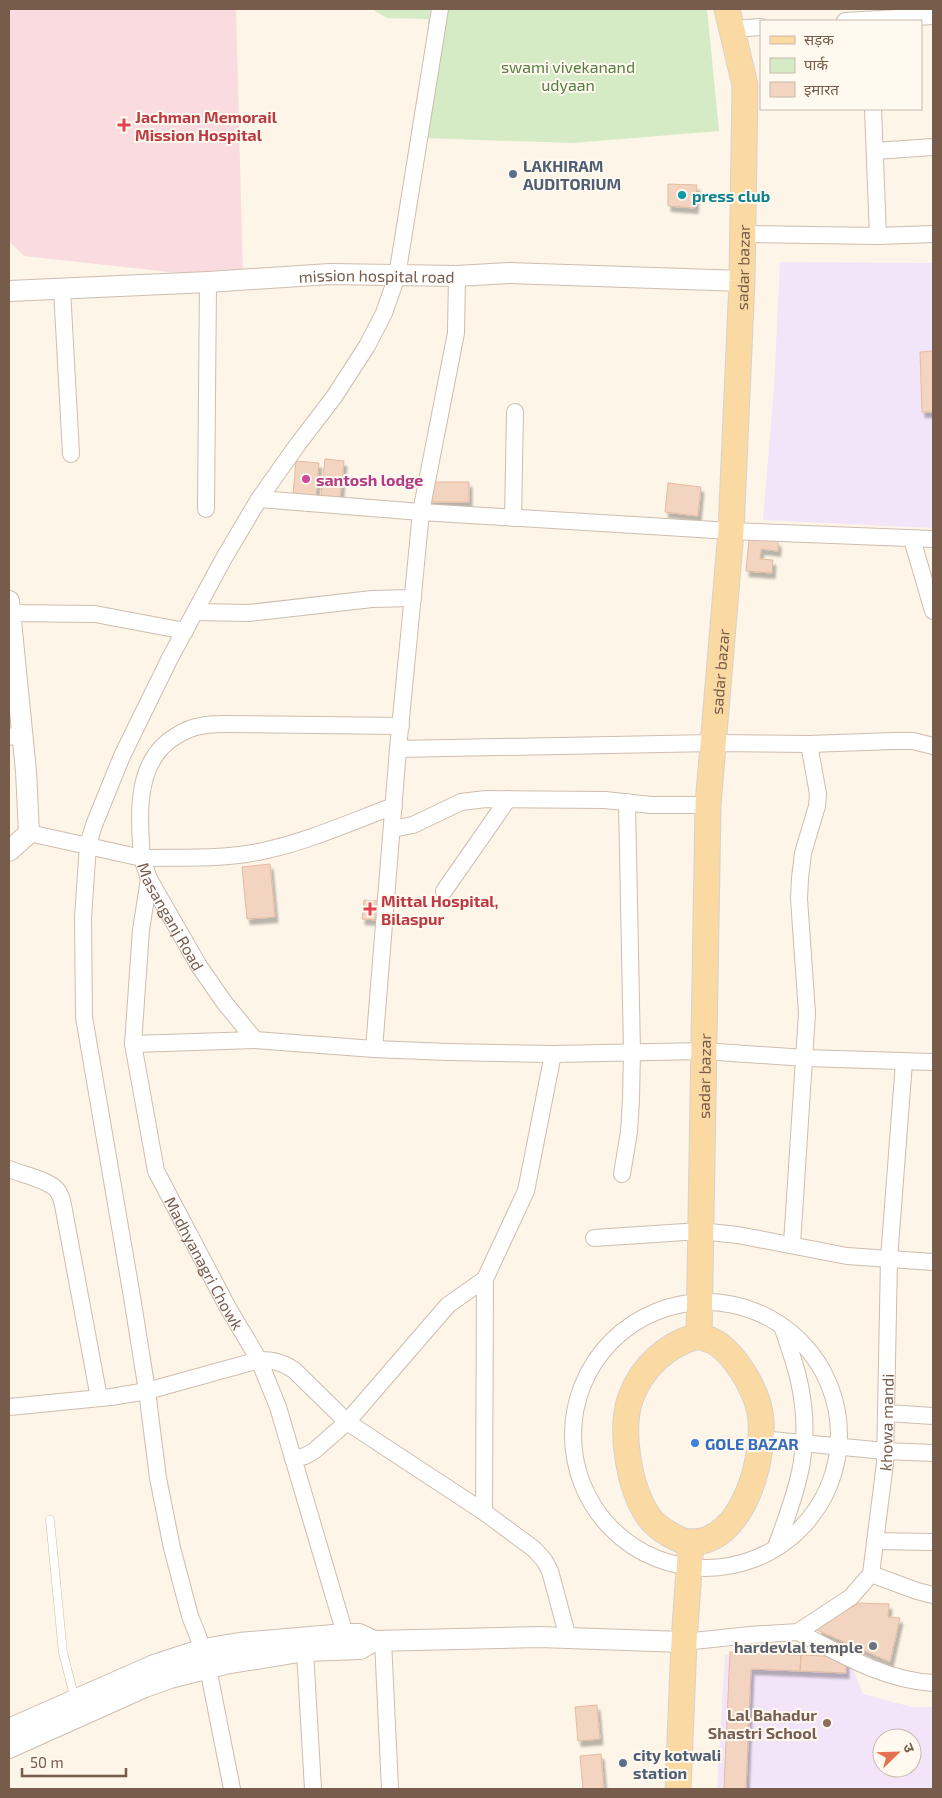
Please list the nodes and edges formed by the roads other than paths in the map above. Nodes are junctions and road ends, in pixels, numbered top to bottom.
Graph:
1 (440, 9) edge
2 (933, 16) edge
3 (729, 19) edge
4 (871, 20) edge
5 (760, 27) edge
6 (873, 110) edge
7 (933, 147) edge
8 (875, 151) junction
9 (743, 234) junction
10 (933, 234) edge
11 (878, 236) junction
12 (397, 276) junction
13 (457, 276) junction
14 (208, 282) junction
15 (742, 282) junction
16 (62, 289) junction
17 (9, 291) edge
18 (516, 412) dead end
19 (71, 454) dead end
20 (259, 499) junction
21 (206, 509) dead end
22 (421, 512) junction
23 (513, 518) junction
24 (731, 531) junction
25 (912, 539) junction
26 (933, 539) edge
27 (413, 598) junction
28 (9, 607) edge
29 (933, 611) edge
30 (195, 612) junction
31 (185, 631) junction
32 (401, 726) junction
33 (15, 736) edge
34 (713, 743) junction
35 (810, 744) junction
36 (933, 746) edge
37 (398, 748) junction
38 (508, 799) junction
39 (627, 802) junction
40 (708, 805) junction
41 (394, 806) junction
42 (392, 829) junction
43 (29, 833) junction
44 (88, 845) junction
45 (9, 851) edge
46 (142, 858) junction
47 (149, 879) junction
48 (444, 891) dead end
49 (255, 1040) junction
50 (133, 1044) junction
51 (374, 1049) junction
52 (703, 1051) junction
53 (632, 1052) junction
54 (553, 1054) junction
55 (805, 1058) junction
56 (904, 1062) junction
57 (933, 1062) edge
58 (9, 1169) edge
59 (622, 1174) dead end
60 (700, 1231) junction
61 (594, 1238) dead end
62 (792, 1244) junction
63 (889, 1259) junction
64 (933, 1262) edge
65 (485, 1279) junction
66 (699, 1303) junction
67 (782, 1326) junction
68 (698, 1336) junction
69 (259, 1360) junction
70 (147, 1391) junction
71 (99, 1398) junction
72 (9, 1407) edge
73 (886, 1413) junction
74 (933, 1416) edge
75 (347, 1422) junction
76 (761, 1439) junction
77 (805, 1444) junction
78 (842, 1447) junction
79 (885, 1451) junction
80 (933, 1453) edge
81 (293, 1459) junction
82 (484, 1512) junction
83 (50, 1520) dead end
84 (875, 1541) junction
85 (691, 1542) junction
86 (933, 1542) edge
87 (777, 1545) junction
88 (689, 1571) junction
89 (871, 1574) junction
90 (933, 1594) edge
91 (798, 1632) junction
92 (346, 1634) junction
93 (568, 1638) junction
94 (378, 1641) junction
95 (684, 1642) junction
96 (305, 1651) junction
97 (206, 1658) junction
98 (933, 1683) edge
99 (75, 1700) junction
100 (9, 1729) edge
101 (9, 1748) edge
102 (232, 1789) edge
103 (313, 1789) edge
104 (390, 1789) edge
105 (678, 1789) edge

1 - 12 street
2 - 4 street
3 - 5 street
3 - 9 main road, sadar bazar
6 - 8 street
7 - 8 street
8 - 11 street
9 - 11 street
9 - 15 main road, sadar bazar
10 - 11 street
12 - 13 street, mission hospital road
12 - 14 street, mission hospital road
12 - 20 street
13 - 15 street, mission hospital road
13 - 22 street
14 - 16 street, mission hospital road
14 - 21 street
15 - 24 main road, sadar bazar
16 - 17 street, mission hospital road
16 - 19 street
18 - 23 street
20 - 22 street
20 - 30 street
22 - 23 street
22 - 27 street
23 - 24 street
24 - 25 street
24 - 34 main road, sadar bazar
25 - 26 street
25 - 29 street
27 - 30 street
27 - 32 street
28 - 31 street
28 - 33 street
30 - 31 street
31 - 44 street
32 - 37 street
32 - 46 street
33 - 43 street
34 - 35 street
34 - 37 street
34 - 40 main road, sadar bazar
35 - 36 street
35 - 55 street
37 - 41 street
38 - 39 street
38 - 42 street
38 - 48 street
39 - 40 street
39 - 53 street
40 - 52 main road, sadar bazar
41 - 42 street
41 - 46 street
42 - 51 street
43 - 44 street, Masanganj Road
43 - 45 street
44 - 46 street, Masanganj Road
44 - 70 street
46 - 47 street, Masanganj Road
47 - 49 street, Masanganj Road
47 - 50 street, Madhyanagri Chowk
49 - 50 street
49 - 51 street
50 - 69 street, Madhyanagri Chowk
51 - 54 street
52 - 53 street
52 - 55 street
52 - 60 main road, sadar bazar
53 - 54 street
53 - 59 street
54 - 65 street
55 - 56 street
55 - 62 street
56 - 57 street
56 - 63 street, khowa mandi
58 - 71 street
60 - 61 street
60 - 62 street
60 - 66 main road, sadar bazar
62 - 63 street
63 - 64 street
63 - 73 street, khowa mandi
65 - 75 street
65 - 82 street
66 - 67 street
66 - 68 main road, sadar bazar
66 - 88 street
67 - 77 street
67 - 78 street
68 - 76 main road
68 - 85 main road
69 - 70 street
69 - 75 street
69 - 81 street, Madhyanagri Chowk
70 - 71 street
70 - 97 street
71 - 72 street
73 - 74 street
73 - 79 street, khowa mandi
75 - 81 street
75 - 82 street
76 - 77 street
76 - 85 main road
77 - 78 street
77 - 87 street
78 - 79 street
78 - 87 street
79 - 80 street
79 - 84 street, khowa mandi
81 - 92 street, Madhyanagri Chowk
82 - 93 street
83 - 99 lane
84 - 86 street
84 - 89 street, khowa mandi
85 - 88 main road
87 - 88 street
88 - 95 main road
89 - 90 street
89 - 91 street
91 - 95 street
91 - 98 street
92 - 94 street
92 - 97 street
93 - 94 street
93 - 95 street
94 - 96 street
94 - 104 street
95 - 105 main road
96 - 97 street
96 - 103 street
97 - 99 street
97 - 101 street
97 - 102 street
99 - 100 street

